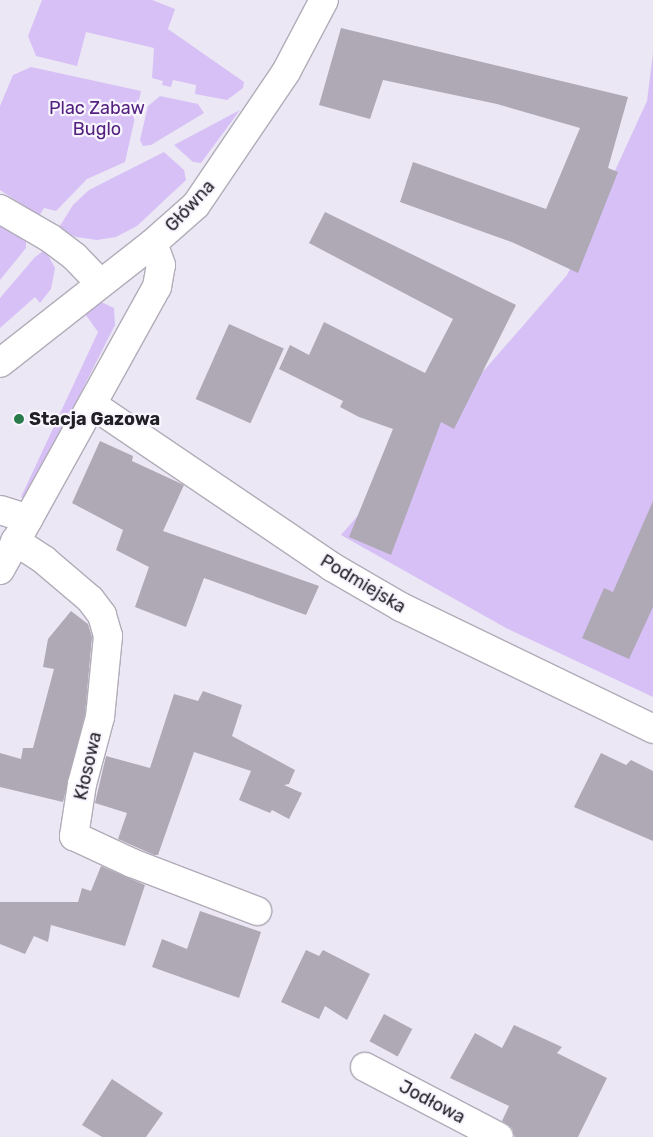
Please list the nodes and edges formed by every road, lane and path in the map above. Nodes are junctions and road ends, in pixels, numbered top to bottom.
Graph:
1 (324, 0) edge
2 (0, 209) edge
3 (153, 243) junction
4 (99, 282) junction
5 (0, 362) edge
6 (93, 405) junction
7 (0, 510) edge
8 (22, 530) junction
9 (0, 570) edge
10 (653, 729) edge
11 (257, 911) dead end
12 (365, 1067) dead end
13 (499, 1137) edge

1 - 3 street, Główna
2 - 4 street
3 - 4 street, Główna
3 - 6 street
4 - 5 street, Główna
6 - 8 street
6 - 10 street, Podmiejska
7 - 8 street
8 - 9 street
8 - 11 street, Kłosowa
12 - 13 street, Jodłowa

